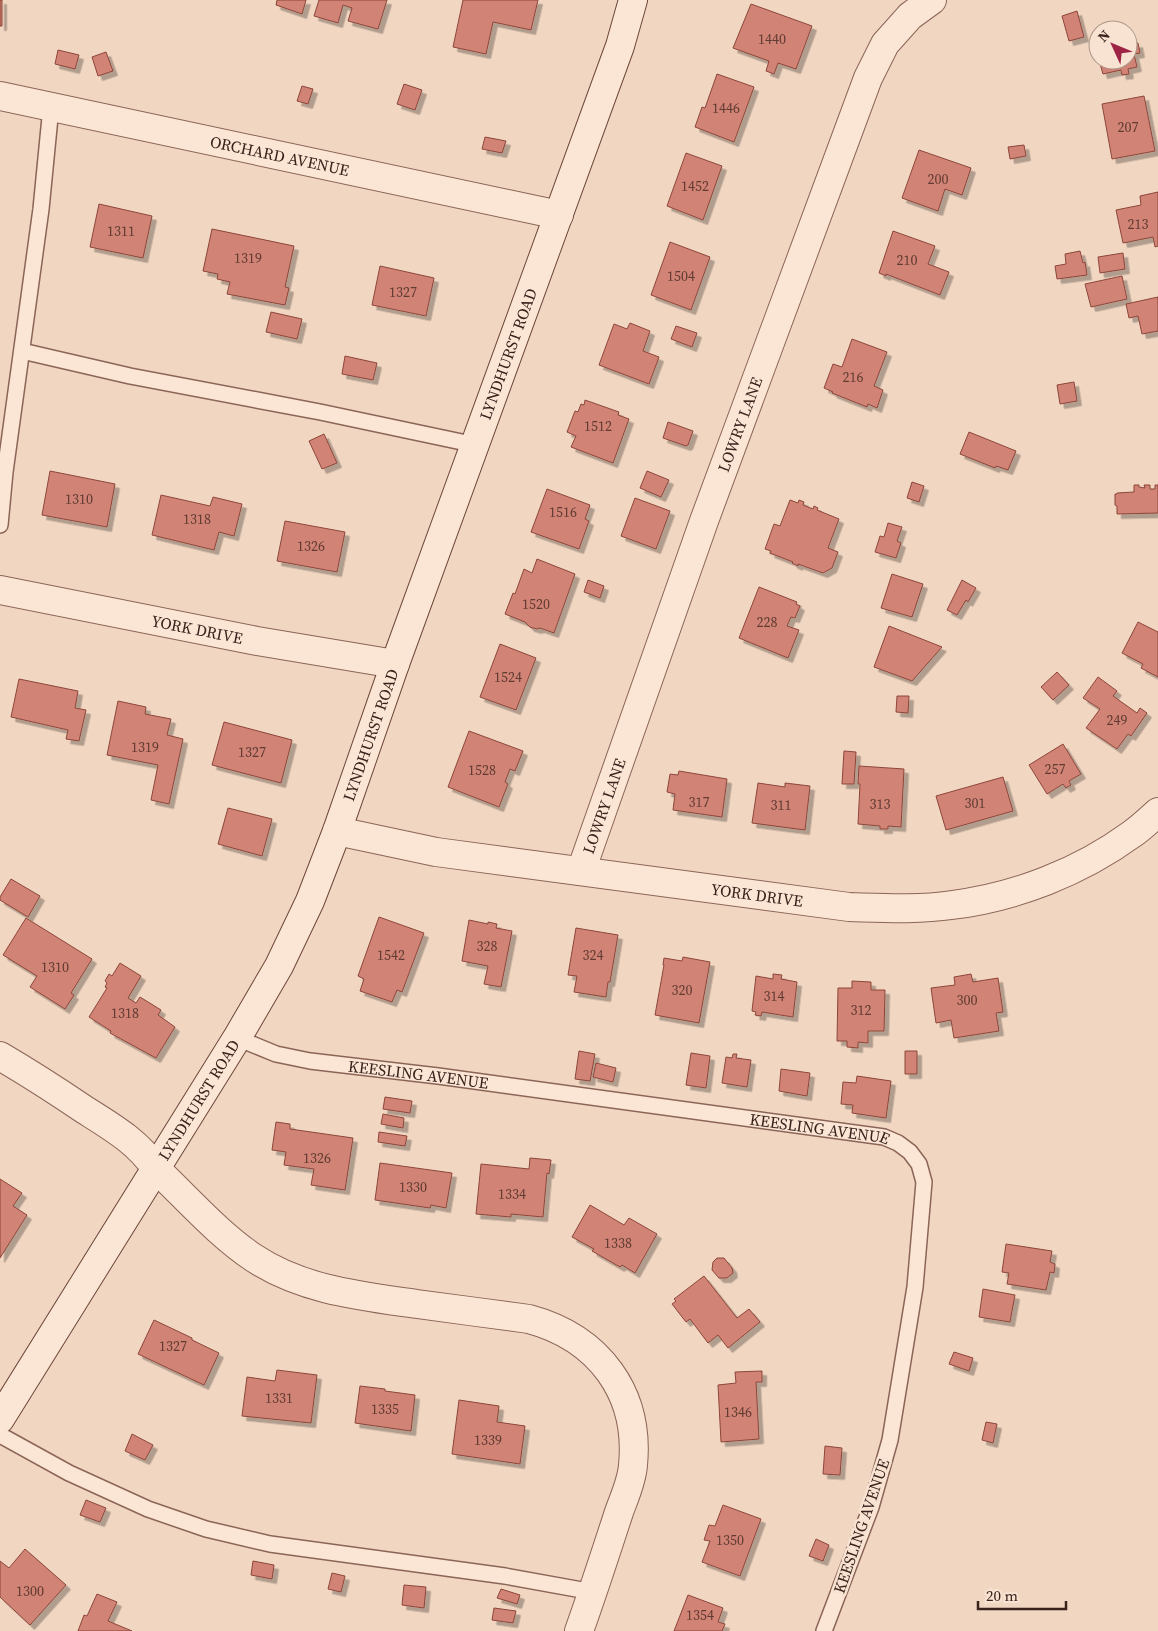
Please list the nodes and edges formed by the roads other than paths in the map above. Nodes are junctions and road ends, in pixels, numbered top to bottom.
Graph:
1 (633, 0) edge
2 (932, 0) edge
3 (0, 96) edge
4 (51, 107) junction
5 (559, 215) junction
6 (22, 351) junction
7 (476, 445) junction
8 (0, 525) edge
9 (0, 590) edge
10 (395, 664) junction
11 (1158, 812) edge
12 (337, 830) junction
13 (581, 871) junction
14 (237, 1038) junction
15 (0, 1056) edge
16 (156, 1169) junction
17 (0, 1419) edge
18 (0, 1435) edge
19 (593, 1592) junction
20 (579, 1631) edge
21 (824, 1631) edge

1 - 5 street, LYNDHURST ROAD
2 - 13 street, LOWRY LANE
3 - 4 street, ORCHARD AVENUE
4 - 5 street, ORCHARD AVENUE
4 - 6 lane
5 - 7 street, LYNDHURST ROAD
6 - 7 lane
6 - 8 lane
7 - 10 street, LYNDHURST ROAD
9 - 10 street, YORK DRIVE
10 - 12 street, LYNDHURST ROAD
11 - 13 street, YORK DRIVE
12 - 13 street, YORK DRIVE
12 - 14 street, LYNDHURST ROAD
14 - 16 street, LYNDHURST ROAD
14 - 21 lane, KEESLING AVENUE
15 - 16 street
16 - 17 street, LYNDHURST ROAD
16 - 19 street
18 - 19 lane
19 - 20 street

